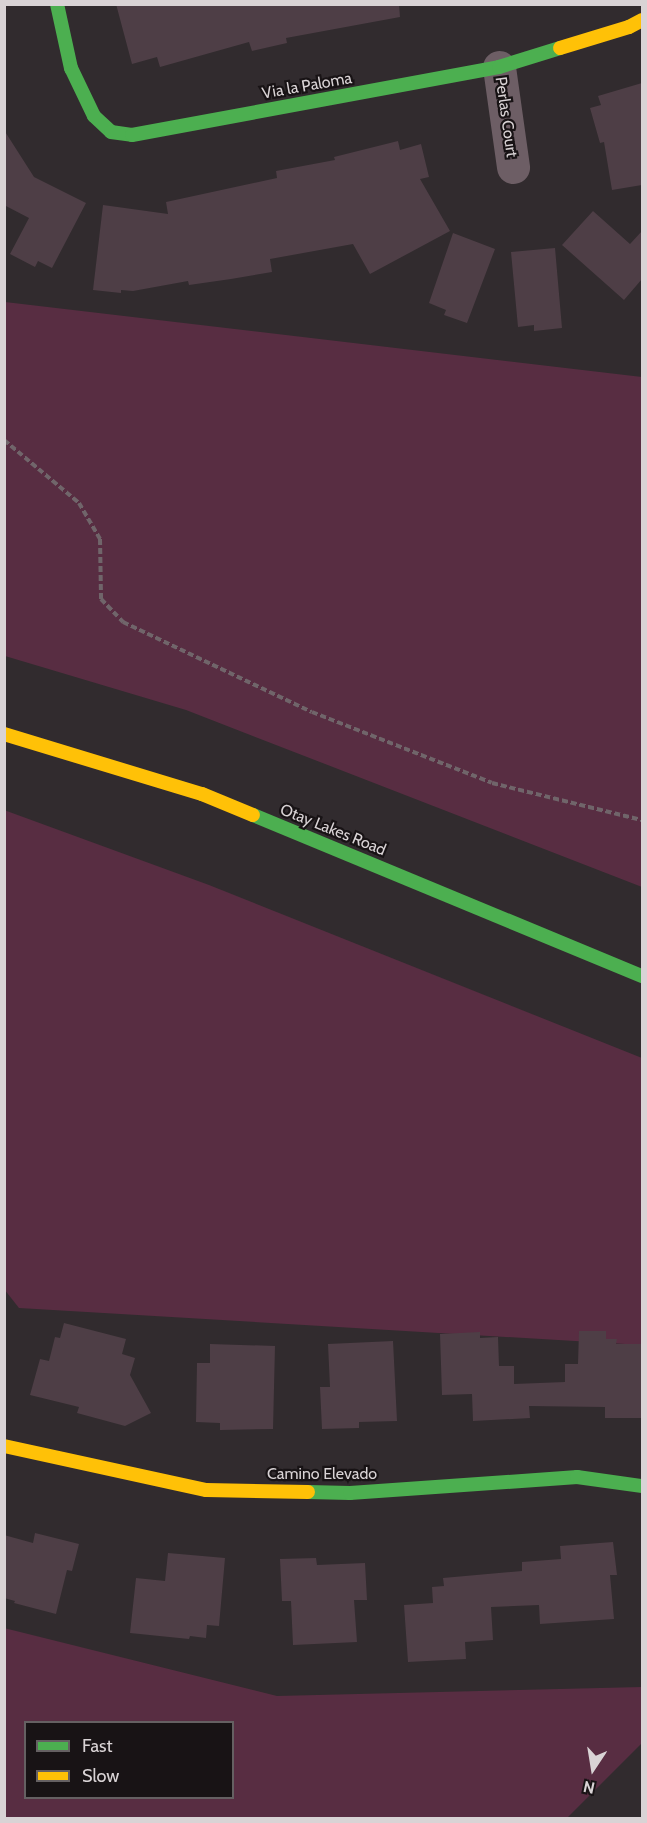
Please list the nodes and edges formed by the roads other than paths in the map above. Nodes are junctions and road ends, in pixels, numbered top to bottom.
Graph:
1 (57, 4) edge
2 (642, 20) edge
3 (499, 67) junction
4 (513, 167) dead end
5 (4, 734) edge
6 (642, 975) edge
7 (4, 1446) edge
8 (642, 1486) edge

1 - 3 street, Via la Paloma
2 - 3 street, Via la Paloma
3 - 4 street, Perlas Court
5 - 6 street, Otay Lakes Road
7 - 8 street, Camino Elevado

